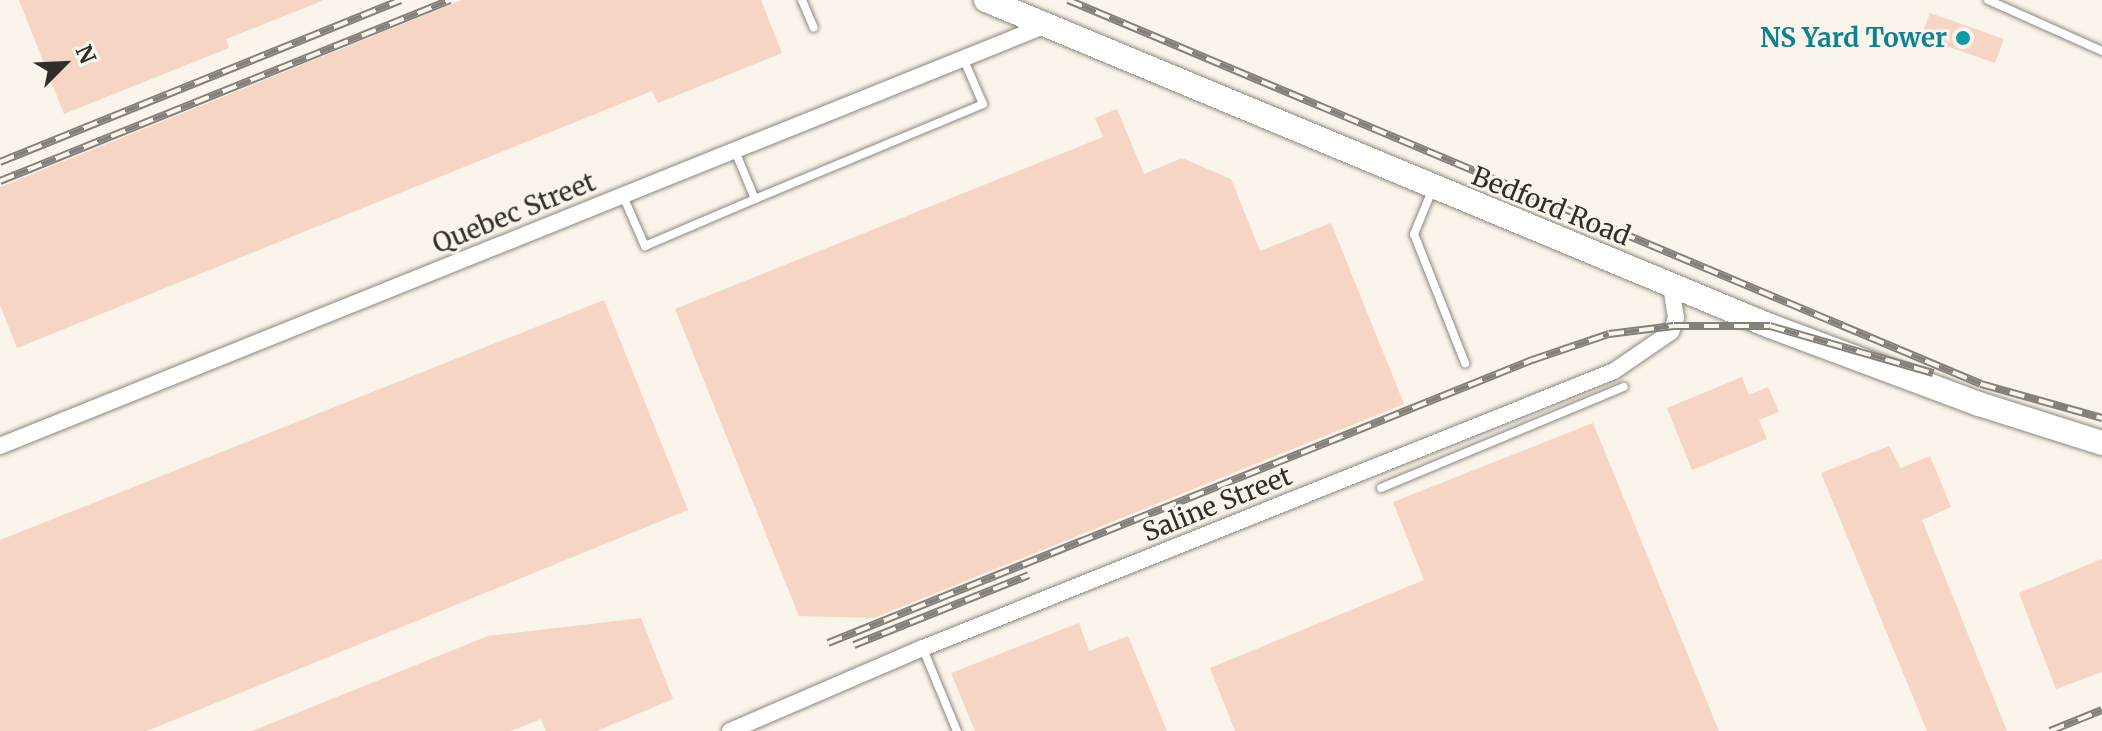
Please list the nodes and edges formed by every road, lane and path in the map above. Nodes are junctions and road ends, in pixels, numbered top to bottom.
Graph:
1 (802, 0) edge
2 (986, 0) edge
3 (1988, 0) edge
4 (1046, 25) junction
5 (814, 28) dead end
6 (2102, 51) edge
7 (963, 58) junction
8 (735, 150) junction
9 (1434, 188) junction
10 (623, 195) junction
11 (755, 199) junction
12 (1671, 286) junction
13 (1465, 363) dead end
14 (1624, 387) dead end
15 (1464, 431) junction
16 (2102, 443) edge
17 (0, 446) edge
18 (1472, 450) junction
19 (1381, 488) dead end
20 (923, 648) junction
21 (737, 730) edge
22 (957, 731) edge

1 - 5 lane
2 - 4 street, Bedford Road
3 - 6 lane
4 - 7 street, Quebec Street
4 - 9 street, Bedford Road
7 - 8 street, Quebec Street
7 - 11 lane
8 - 10 street, Quebec Street
8 - 11 lane
9 - 12 street, Bedford Road
9 - 13 lane
10 - 11 lane
10 - 17 street, Quebec Street
12 - 15 street, Saline Street
12 - 16 street, Bedford Road
14 - 18 lane
15 - 18 lane
15 - 20 street, Saline Street
18 - 19 lane
20 - 21 street, Saline Street
20 - 22 lane

